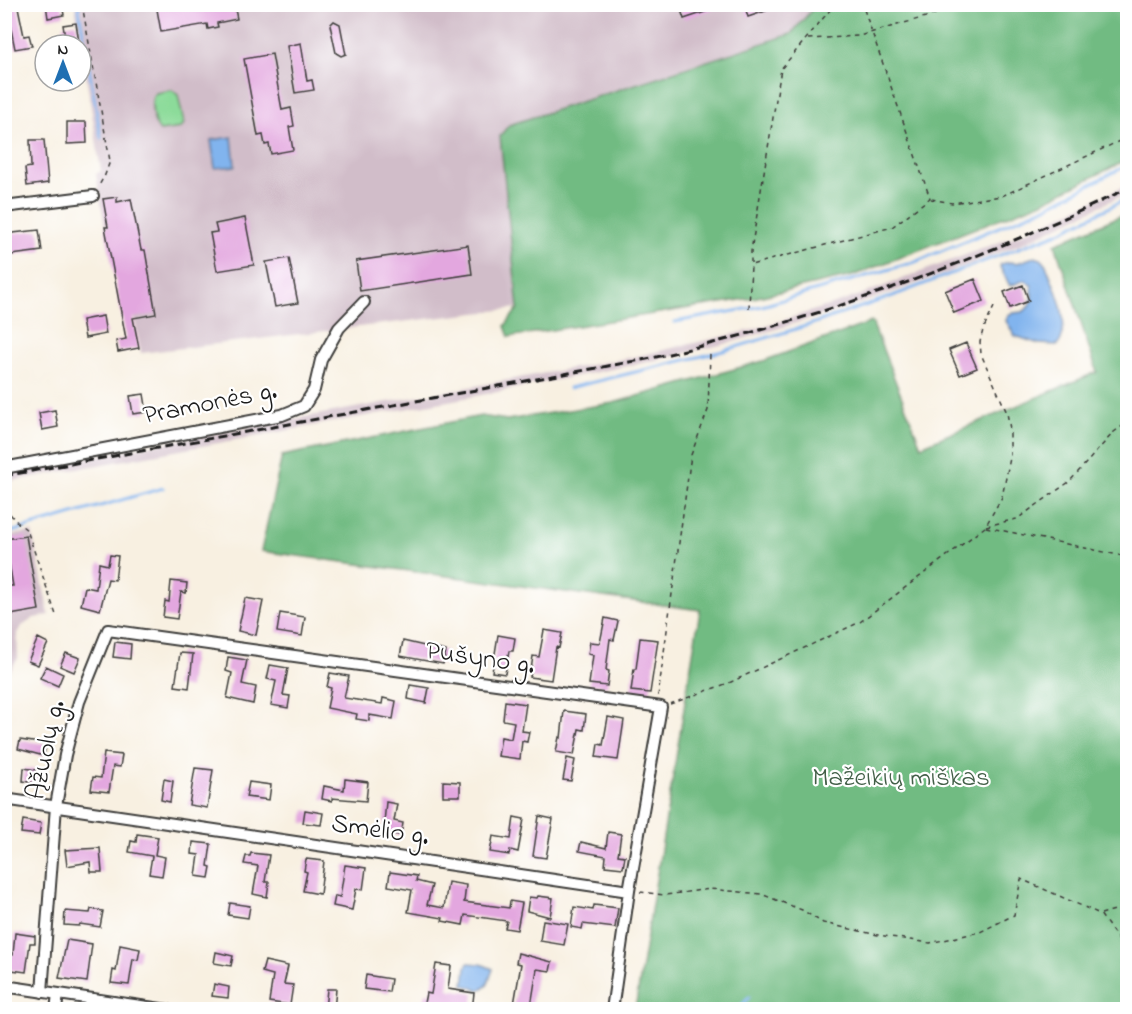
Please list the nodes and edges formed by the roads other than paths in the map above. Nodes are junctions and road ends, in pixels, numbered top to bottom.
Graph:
1 (93, 196) road end
2 (4, 207) edge
3 (364, 302) dead end
4 (4, 468) edge
5 (108, 630) joint
6 (4, 799) edge
7 (56, 806) junction
8 (629, 891) junction
9 (4, 986) edge
10 (42, 992) junction
11 (58, 994) junction
12 (56, 1010) edge
13 (168, 1010) edge
14 (612, 1010) edge

1 - 2 street
3 - 4 street, Pramonės g.
5 - 7 street, Ąžuolų g.
5 - 8 street, Pušyno g.
6 - 7 street, Smėlio g.
7 - 8 street, Smėlio g.
7 - 10 street, Ąžuolų g.
8 - 14 street
9 - 10 street
10 - 11 street
11 - 12 street
11 - 13 street

